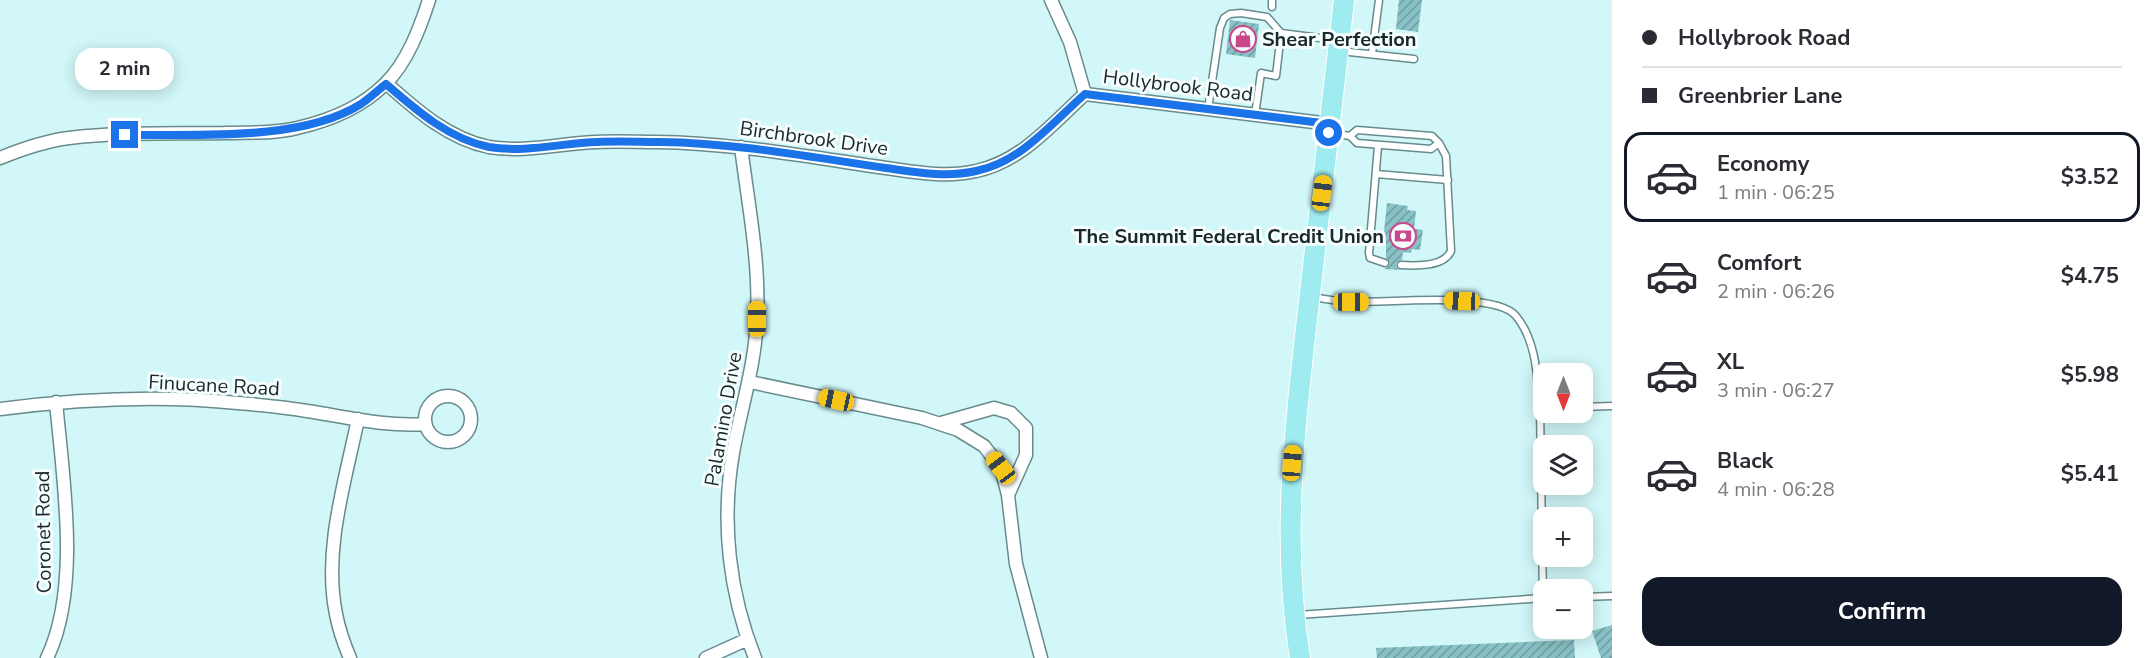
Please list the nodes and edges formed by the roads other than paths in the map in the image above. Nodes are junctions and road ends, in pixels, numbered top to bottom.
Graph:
1 (429, 0) edge
2 (1051, 0) edge
3 (1344, 0) edge
4 (1378, 0) edge
5 (1281, 33) junction
6 (1339, 45) junction
7 (1372, 54) junction
8 (1414, 59) dead end
9 (386, 84) junction
10 (1085, 94) junction
11 (1208, 109) junction
12 (1255, 115) junction
13 (1329, 128) junction
14 (1350, 136) junction
15 (1438, 143) junction
16 (1378, 146) junction
17 (741, 147) junction
18 (0, 158) edge
19 (1376, 174) junction
20 (1448, 180) junction
21 (1385, 263) dead end
22 (1401, 265) dead end
23 (1309, 297) junction
24 (1535, 363) edge
25 (750, 382) junction
26 (56, 402) junction
27 (1593, 406) edge
28 (1612, 406) edge
29 (0, 409) edge
30 (358, 419) junction
31 (941, 423) junction
32 (1542, 423) edge
33 (425, 424) dead end
34 (1008, 495) junction
35 (1543, 579) edge
36 (1612, 596) edge
37 (1593, 597) edge
38 (1533, 599) edge
39 (1294, 615) junction
40 (748, 639) junction
41 (47, 658) edge
42 (350, 658) edge
43 (706, 658) edge
44 (756, 658) edge
45 (1041, 658) edge
46 (1300, 658) edge

1 - 9 street
2 - 10 street, Hollybrook Road
3 - 6 main road
4 - 7 lane
5 - 6 lane
5 - 11 lane
5 - 12 lane
6 - 7 lane
6 - 13 main road
7 - 8 lane
9 - 17 street, Birchbrook Drive
9 - 18 street
10 - 11 street, Hollybrook Road
10 - 17 street, Birchbrook Drive
11 - 12 street, Hollybrook Road
12 - 13 street, Hollybrook Road
13 - 14 lane
13 - 23 main road
14 - 15 lane
14 - 16 lane
15 - 16 lane
15 - 20 lane
16 - 19 lane
17 - 25 street, Palamino Drive
19 - 20 lane
19 - 21 lane
20 - 22 lane
23 - 24 lane
23 - 39 main road
25 - 31 street
25 - 40 street, Palamino Drive
26 - 29 street, Finucane Road
26 - 30 street, Finucane Road
26 - 41 street, Coronet Road
27 - 28 lane
30 - 33 street, Finucane Road
30 - 42 street
31 - 34 street
31 - 34 street
32 - 35 lane
34 - 45 street
36 - 37 lane
38 - 39 lane
39 - 46 main road
40 - 43 street
40 - 44 street, Palamino Drive

